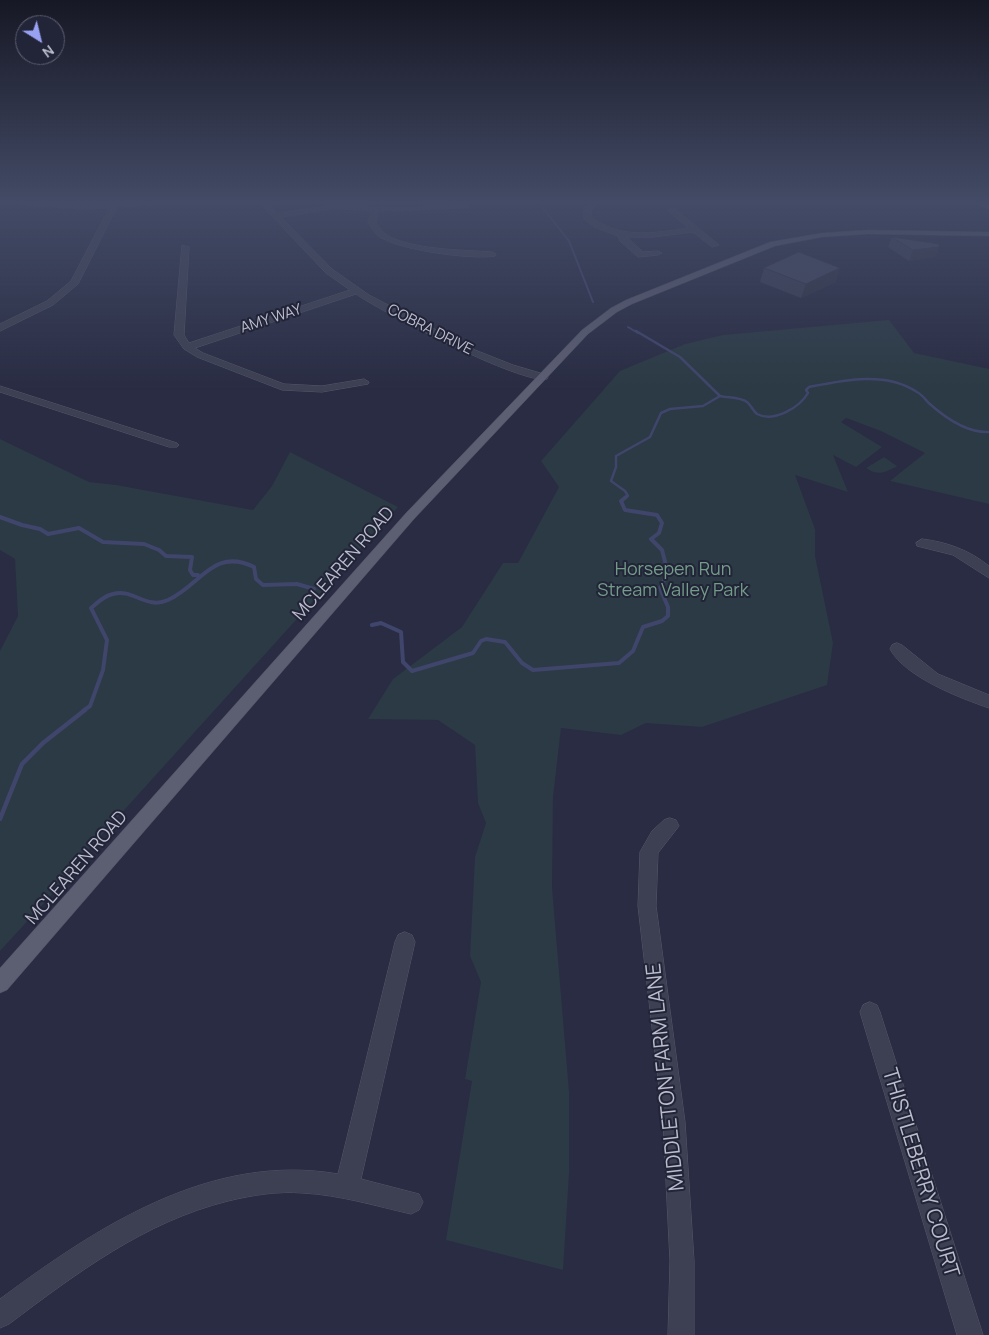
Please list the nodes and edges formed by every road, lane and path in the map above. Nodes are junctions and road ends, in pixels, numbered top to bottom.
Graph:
1 (84, 265) edge
2 (184, 265) edge
3 (323, 265) edge
4 (717, 265) edge
5 (355, 291) junction
6 (0, 328) edge
7 (187, 347) junction
8 (542, 377) junction
9 (364, 382) dead end
10 (0, 389) edge
11 (173, 445) dead end
12 (922, 543) dead end
13 (989, 573) edge
14 (897, 649) dead end
15 (989, 702) edge
16 (670, 826) dead end
17 (405, 942) dead end
18 (0, 983) edge
19 (870, 1012) dead end
20 (348, 1187) junction
21 (411, 1202) dead end
22 (0, 1315) edge
23 (681, 1335) edge
24 (970, 1335) edge

1 - 6 street
2 - 7 street
3 - 5 street, COBRA DRIVE
4 - 8 main road, MCLEAREN ROAD
5 - 7 street, AMY WAY
5 - 8 street, COBRA DRIVE
7 - 9 street
8 - 18 main road, MCLEAREN ROAD
10 - 11 street
12 - 13 street
14 - 15 street
16 - 23 street, MIDDLETON FARM LANE
17 - 20 street
19 - 24 street, THISTLEBERRY COURT
20 - 21 street
20 - 22 street

